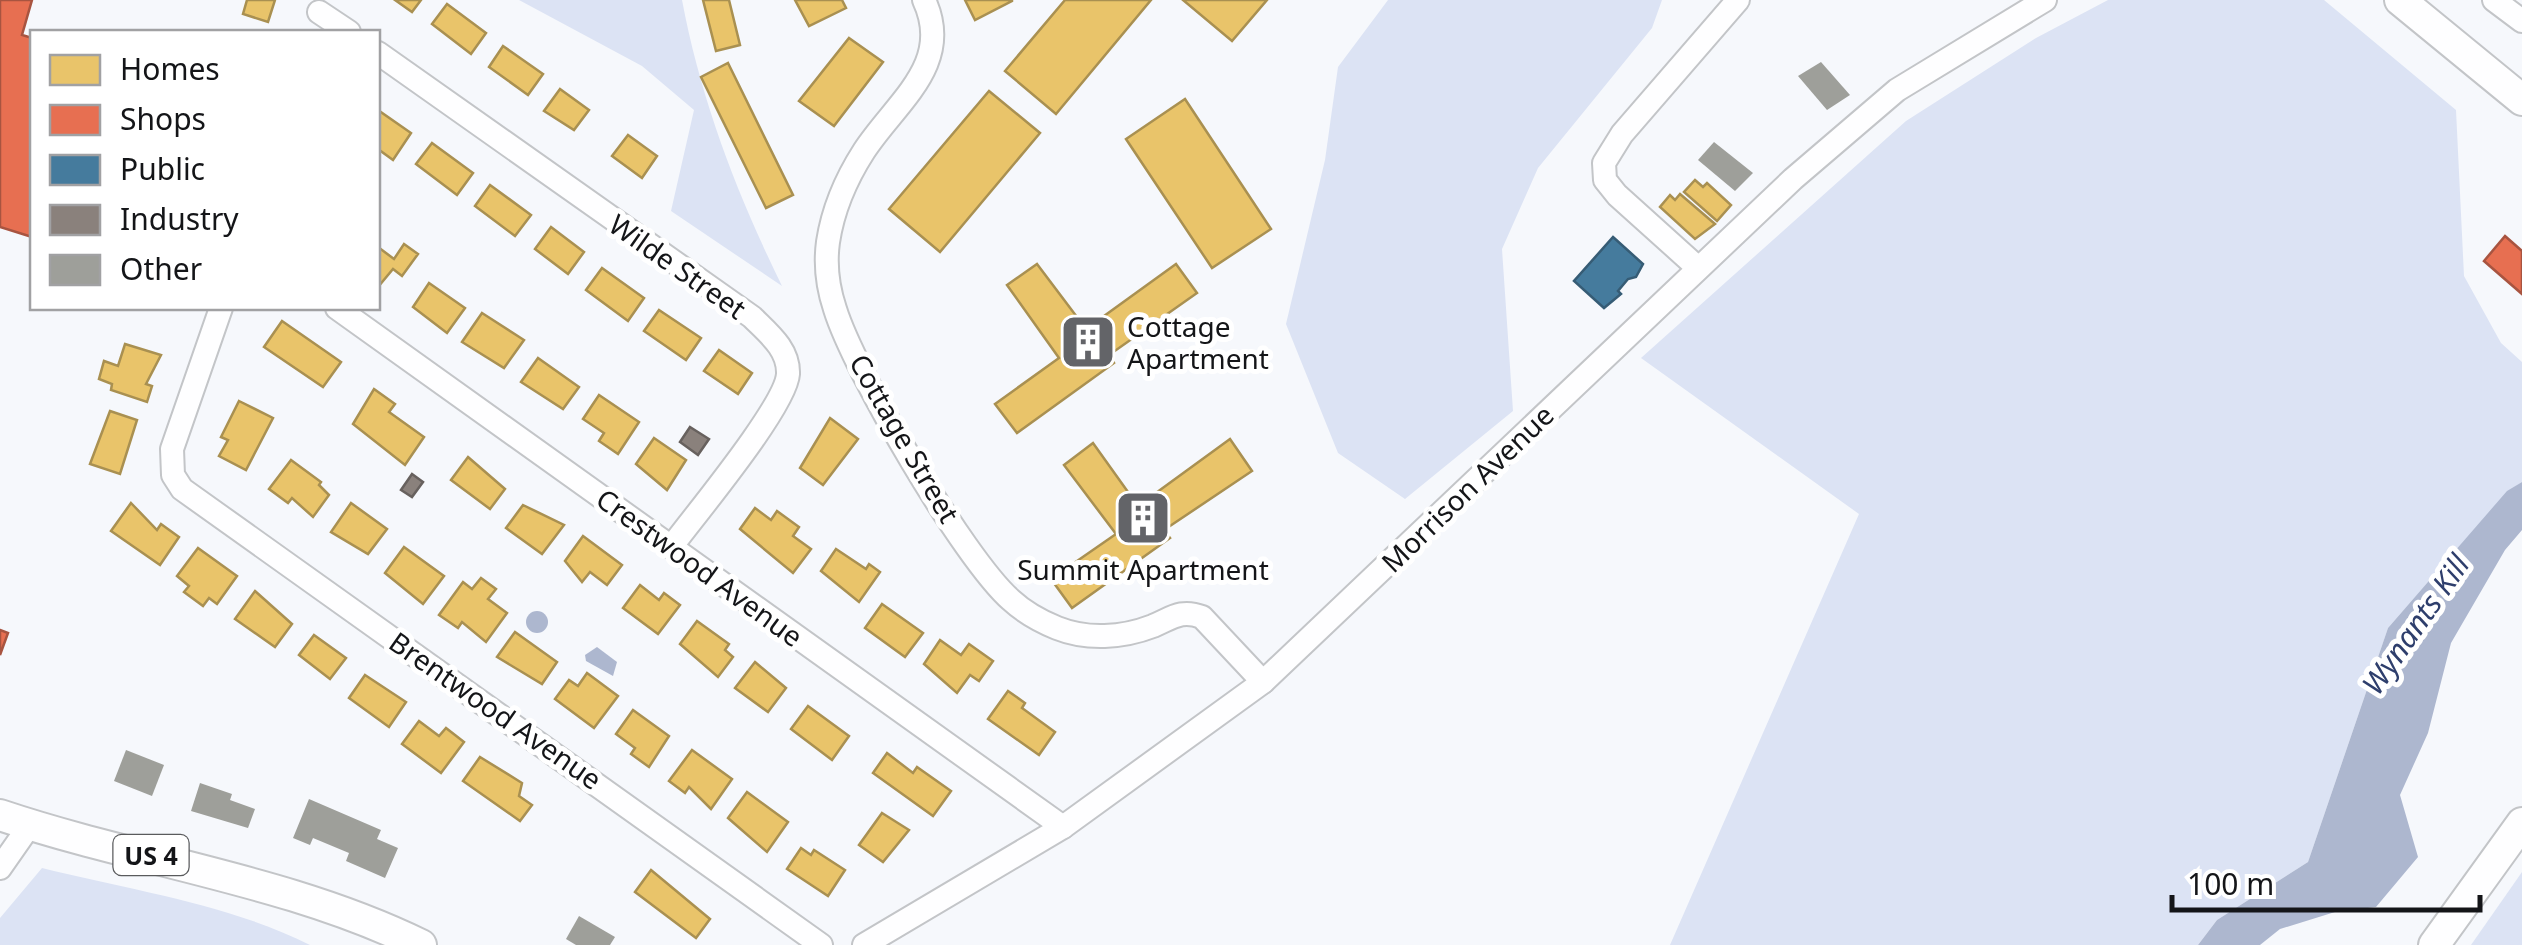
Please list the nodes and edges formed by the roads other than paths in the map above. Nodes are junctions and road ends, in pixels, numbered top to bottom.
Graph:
1 (924, 0) edge
2 (1738, 0) edge
3 (2046, 0) edge
4 (2400, 0) edge
5 (2494, 0) edge
6 (318, 15) edge
7 (2522, 21) edge
8 (345, 30) edge
9 (380, 54) edge
10 (2522, 100) edge
11 (1697, 267) junction
12 (220, 310) edge
13 (340, 310) edge
14 (672, 546) junction
15 (1263, 682) junction
16 (0, 815) edge
17 (2522, 824) edge
18 (30, 825) junction
19 (1063, 827) junction
20 (0, 868) edge
21 (421, 945) edge
22 (821, 945) edge
23 (864, 945) edge
24 (2434, 945) edge

1 - 15 street, Cottage Street
2 - 11 street
3 - 11 street, Morrison Avenue
4 - 10 main road
5 - 7 street
6 - 8 street
9 - 14 street, Wilde Street
11 - 15 street, Morrison Avenue
12 - 22 street, Brentwood Avenue
13 - 14 street, Crestwood Avenue
14 - 19 street, Crestwood Avenue
15 - 19 street, Morrison Avenue
16 - 18 main road, US 4
17 - 24 main road
18 - 20 street
18 - 21 main road, US 4
19 - 23 street, Morrison Avenue

